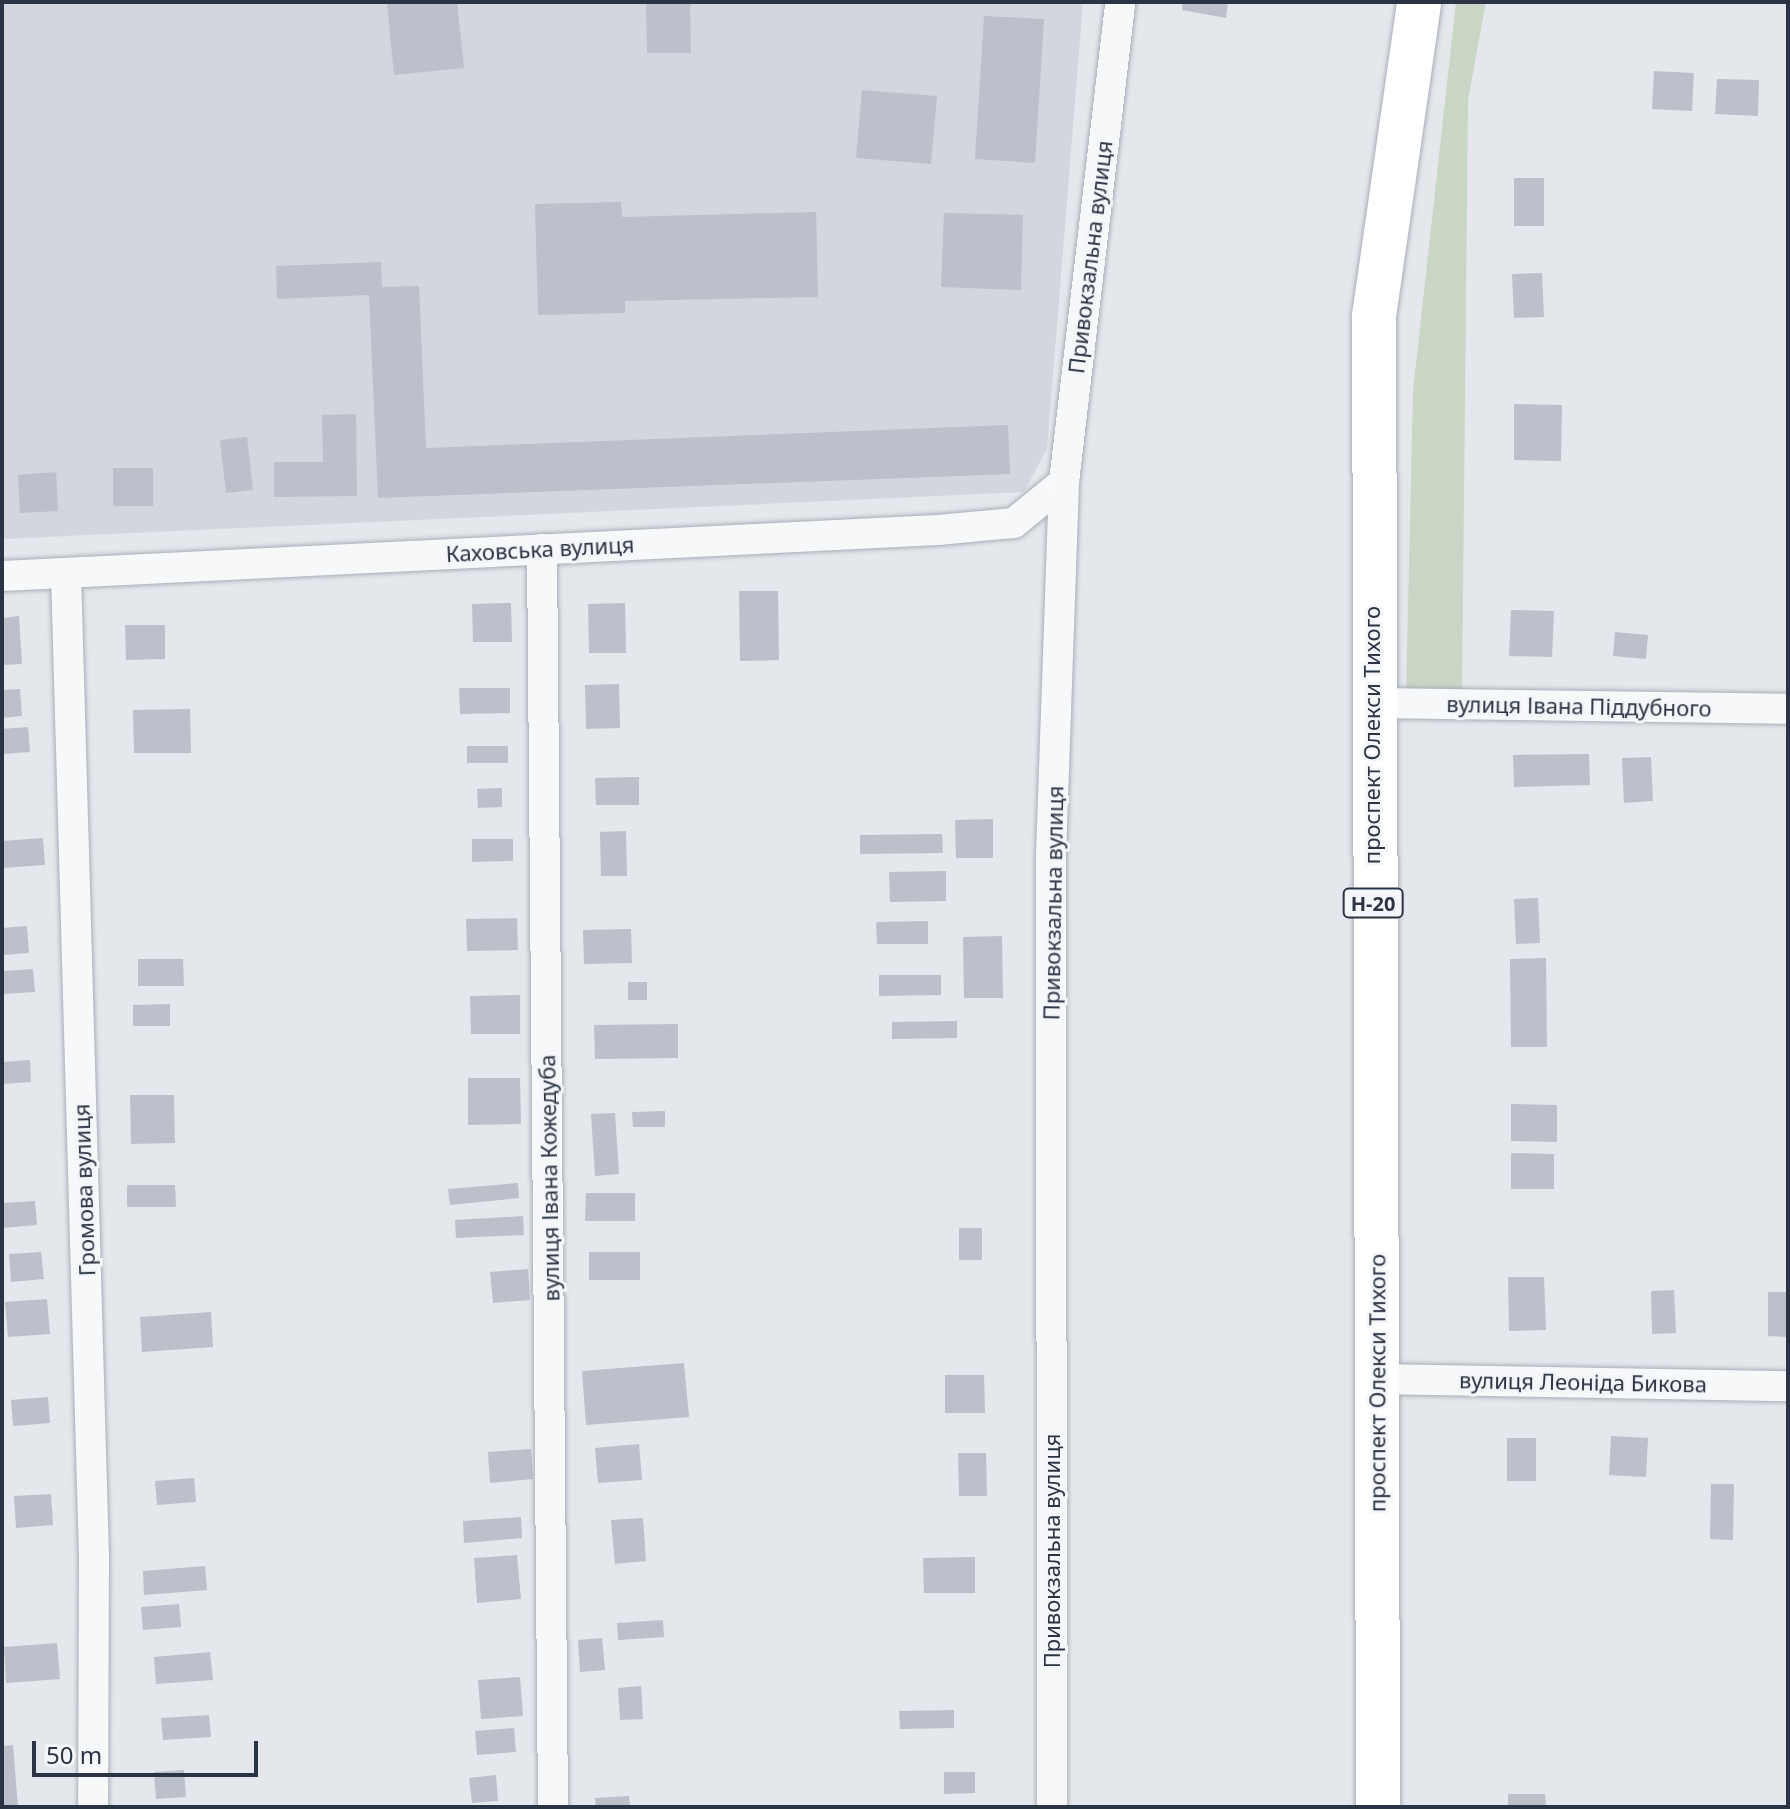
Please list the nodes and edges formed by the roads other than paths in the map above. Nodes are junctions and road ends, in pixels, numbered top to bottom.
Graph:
1 (1120, 2) edge
2 (1419, 2) edge
3 (1064, 482) junction
4 (542, 549) junction
5 (66, 573) junction
6 (2, 576) edge
7 (1371, 703) junction
8 (1788, 709) edge
9 (1377, 1379) junction
10 (1788, 1386) edge
11 (93, 1807) edge
12 (553, 1807) edge
13 (1052, 1807) edge
14 (1378, 1807) edge

1 - 3 street, Привокзальна вулиця
2 - 7 main road, проспект Олекси Тихого / Н-20
3 - 4 street, Каховська вулиця
3 - 13 street, Привокзальна вулиця
4 - 5 street, Каховська вулиця
4 - 12 street, вулиця Івана Кожедуба
5 - 6 street, Каховська вулиця
5 - 11 street, Громова вулиця
7 - 8 street, вулиця Івана Піддубного
7 - 9 main road, проспект Олекси Тихого / Н-20
9 - 10 street, вулиця Леоніда Бикова
9 - 14 main road, проспект Олекси Тихого / Н-20

